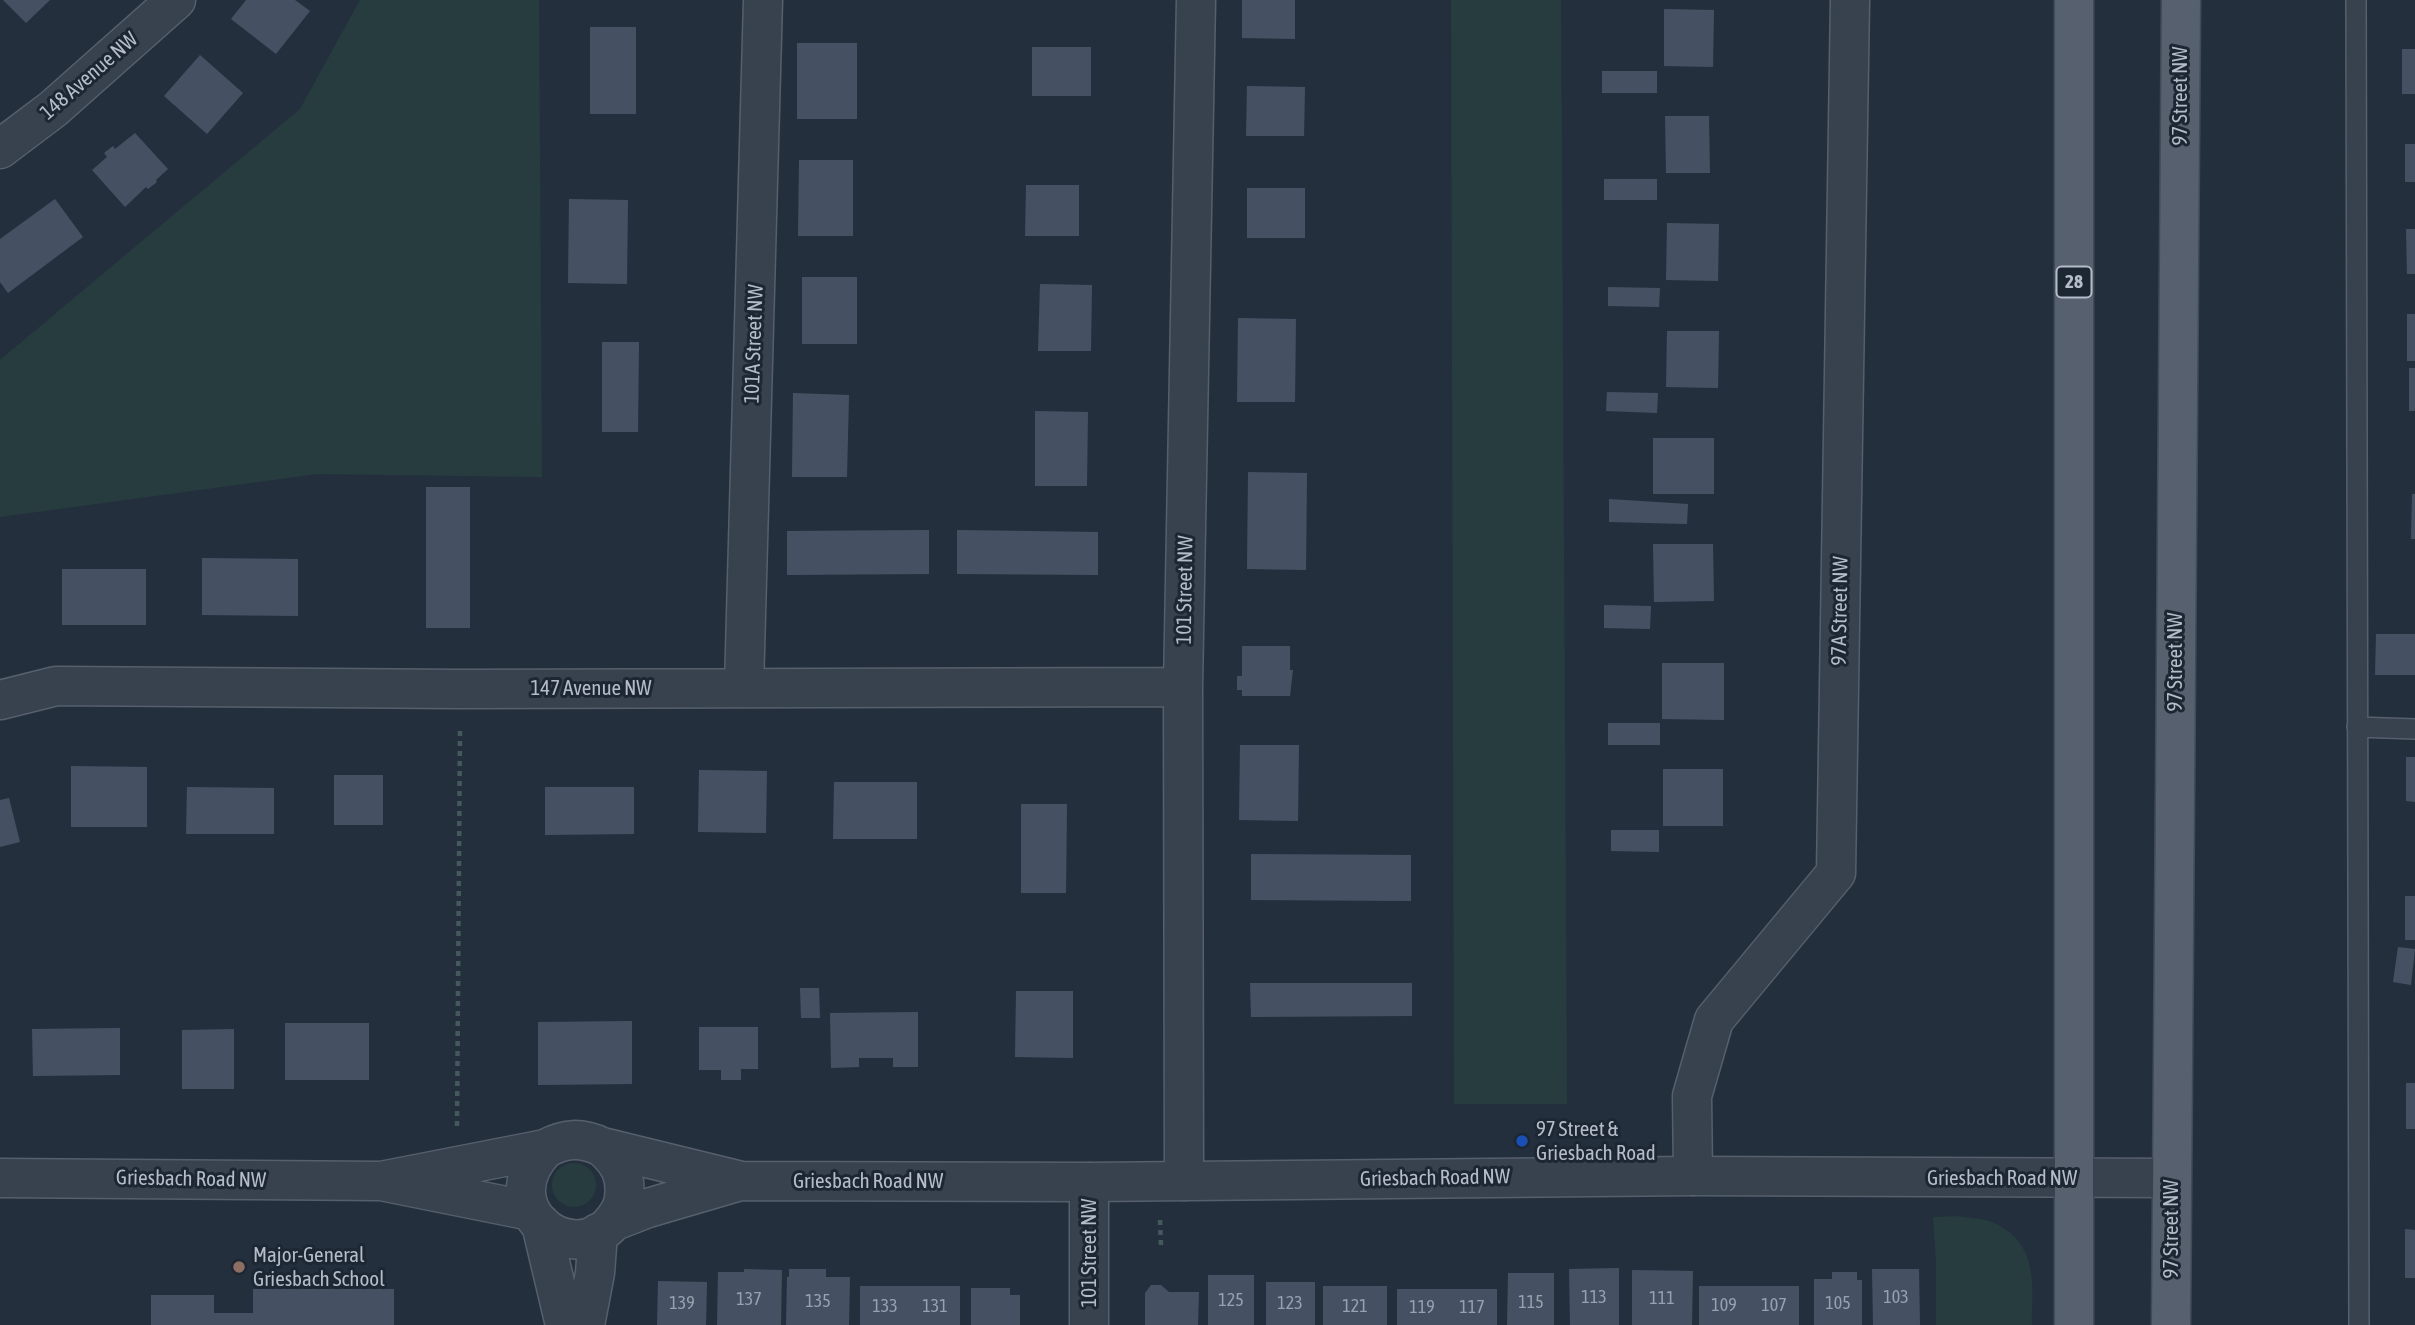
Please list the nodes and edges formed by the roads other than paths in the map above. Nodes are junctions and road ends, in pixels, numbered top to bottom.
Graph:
1 (176, 0) edge
2 (763, 0) edge
3 (1196, 0) edge
4 (1850, 0) edge
5 (2074, 0) edge
6 (2180, 0) edge
7 (2356, 0) edge
8 (0, 149) edge
9 (744, 687) junction
10 (1183, 687) junction
11 (0, 700) edge
12 (2357, 726) junction
13 (2415, 729) edge
14 (602, 1147) junction
15 (545, 1149) junction
16 (1693, 1176) junction
17 (0, 1178) edge
18 (2074, 1178) junction
19 (2172, 1178) junction
20 (381, 1181) junction
21 (741, 1181) junction
22 (1184, 1181) junction
23 (1089, 1182) junction
24 (536, 1218) junction
25 (605, 1228) junction
26 (565, 1325) edge
27 (584, 1325) edge
28 (1089, 1325) edge
29 (2074, 1325) edge
30 (2171, 1325) edge
31 (2359, 1325) edge

1 - 8 street, 148 Avenue NW
2 - 9 street, 101A Street NW
3 - 10 street, 101 Street NW
4 - 16 street, 97A Street NW
5 - 18 main road, 28
6 - 19 main road, 97 Street NW
7 - 12 lane
9 - 10 street, 147 Avenue NW
9 - 11 street, 147 Avenue NW
10 - 22 street, 101 Street NW
12 - 13 lane
12 - 31 lane
14 - 15 street, Griesbach Road NW
14 - 21 street, Griesbach Road NW
14 - 25 street
15 - 20 street, Griesbach Road NW
15 - 24 street
16 - 18 street, Griesbach Road NW
16 - 22 street, Griesbach Road NW
17 - 20 street, Griesbach Road NW
18 - 19 street, Griesbach Road NW
18 - 29 main road
19 - 30 main road, 97 Street NW
20 - 24 street, Griesbach Road NW
21 - 23 street, Griesbach Road NW
21 - 25 street, Griesbach Road NW
22 - 23 street, Griesbach Road NW
23 - 28 street, 101 Street NW
24 - 25 street, Griesbach Road NW
24 - 26 street
25 - 27 street

